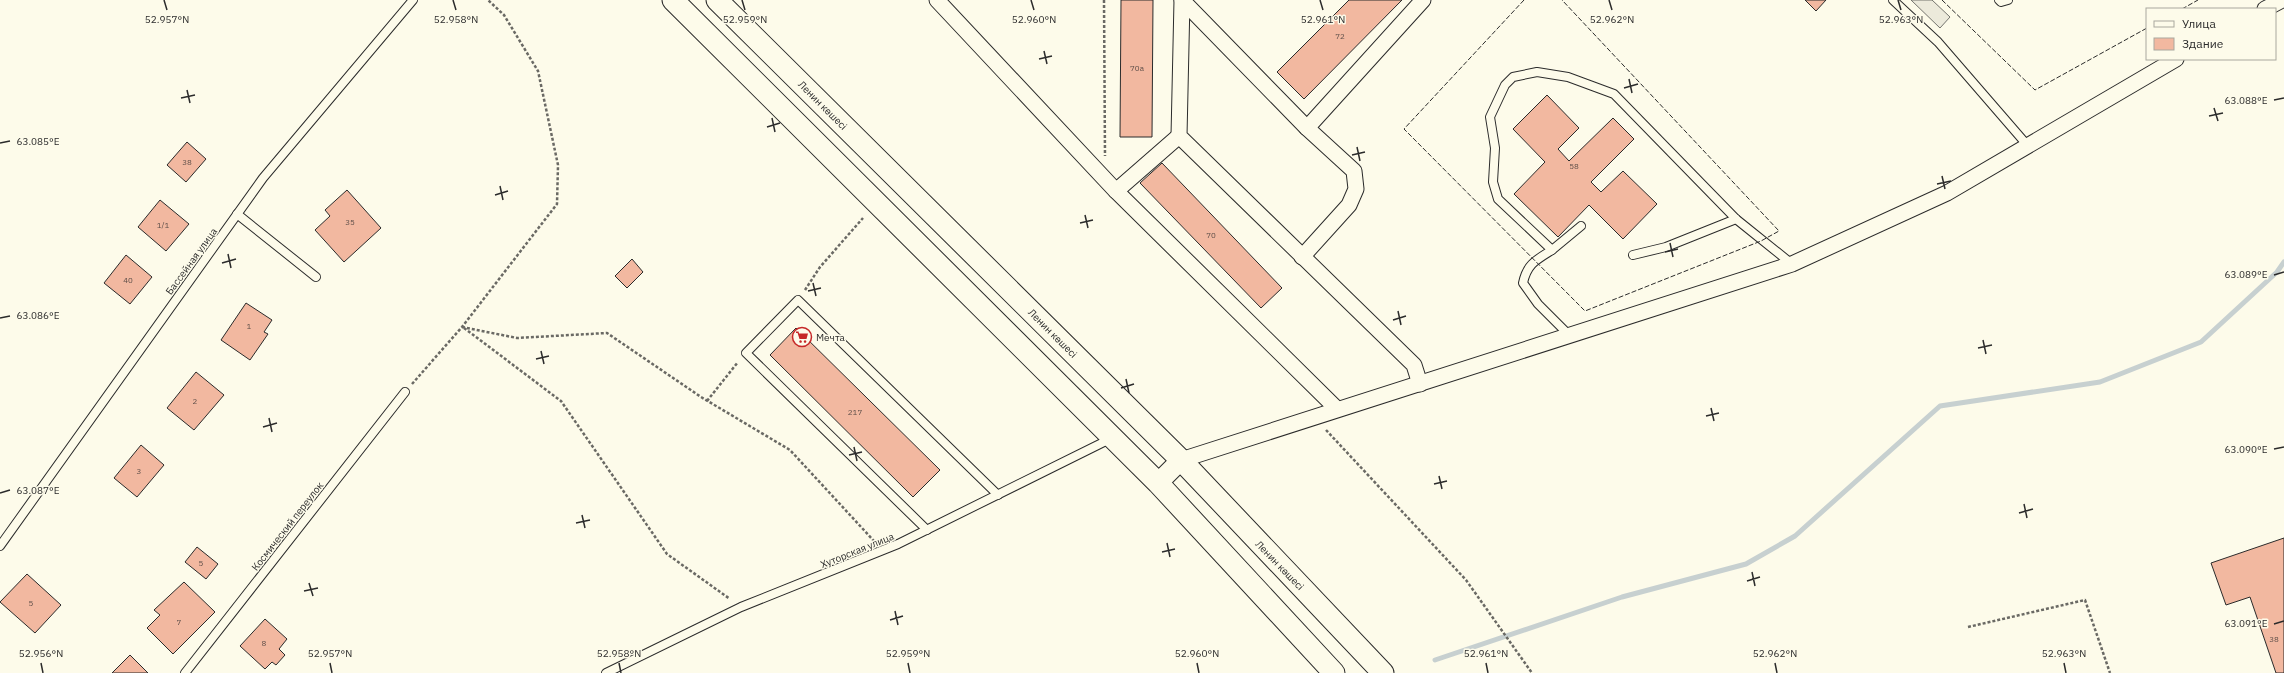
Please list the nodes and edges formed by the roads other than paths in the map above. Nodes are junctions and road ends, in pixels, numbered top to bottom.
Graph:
1 (414, 0) edge
2 (673, 0) edge
3 (717, 0) edge
4 (937, 0) edge
5 (1182, 0) edge
6 (1423, 0) edge
7 (1893, 0) edge
8 (1999, 0) edge
9 (2008, 0) edge
10 (2282, 0) edge
11 (2267, 8) edge
12 (2174, 60) edge
13 (1307, 128) junction
14 (1178, 136) junction
15 (2028, 146) junction
16 (1116, 191) junction
17 (237, 214) junction
18 (1736, 219) junction
19 (1581, 226) dead end
20 (1552, 250) junction
21 (1633, 255) dead end
22 (1302, 257) junction
23 (1792, 264) junction
24 (316, 277) dead end
25 (1569, 334) junction
26 (1420, 384) junction
27 (405, 392) road end
28 (1337, 409) junction
29 (1112, 438) junction
30 (1181, 460) junction
31 (1158, 483) junction
32 (998, 495) junction
33 (927, 530) junction
34 (0, 546) edge
35 (185, 673) edge
36 (606, 673) edge
37 (1334, 673) edge
38 (1384, 673) edge

1 - 17 lane, Бассейная улица
2 - 29 main road
3 - 30 main road, Ленин көшесі
4 - 16 street
5 - 13 street
5 - 14 street
6 - 13 street
7 - 15 lane
8 - 9 lane
10 - 11 street
12 - 15 street
13 - 22 street
14 - 16 street
14 - 22 street
15 - 23 street
16 - 28 street
17 - 24 lane
17 - 34 lane, Бассейная улица
18 - 20 lane
18 - 21 lane
18 - 23 lane
19 - 20 lane
20 - 25 lane
22 - 26 street
23 - 25 street
25 - 26 street
26 - 28 street
27 - 35 lane, Космический переулок
28 - 30 street
29 - 31 main road
29 - 32 lane, Хуторская улица
30 - 31 street
30 - 38 main road, Ленин көшесі
31 - 37 main road
32 - 33 lane, Хуторская улица
32 - 33 lane
33 - 36 lane, Хуторская улица

